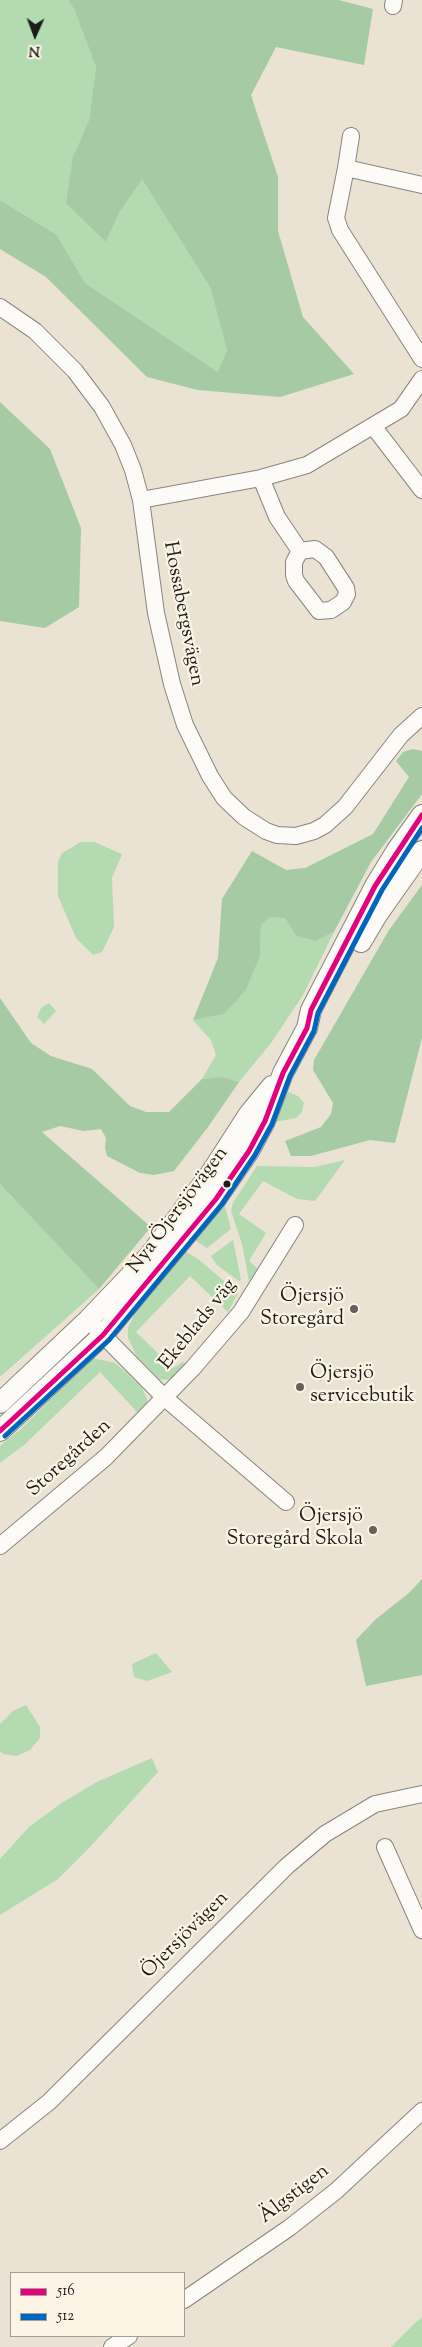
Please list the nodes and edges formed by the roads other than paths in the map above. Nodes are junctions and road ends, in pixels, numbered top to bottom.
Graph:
1 (351, 136) dead end
2 (346, 168) junction
3 (422, 185) edge
4 (0, 307) edge
5 (422, 359) edge
6 (422, 379) edge
7 (373, 426) junction
8 (260, 478) junction
9 (422, 490) edge
10 (141, 500) junction
11 (300, 551) dead end
12 (422, 716) edge
13 (422, 815) edge
14 (422, 851) edge
15 (307, 1028) junction
16 (283, 1073) junction
17 (295, 1225) dead end
18 (88, 1320) junction
19 (103, 1335) junction
20 (165, 1398) junction
21 (0, 1403) edge
22 (0, 1431) edge
23 (286, 1502) dead end
24 (0, 1546) edge
25 (422, 1794) edge
26 (385, 1847) dead end
27 (422, 1930) edge
28 (422, 2111) edge
29 (0, 2141) edge
30 (185, 2299) edge
31 (127, 2337) edge
32 (112, 2347) edge

1 - 2 street
2 - 3 street
2 - 5 street
4 - 10 street, Hossabergsvägen
6 - 7 street
7 - 8 street
7 - 9 street
8 - 10 street
8 - 11 street
10 - 12 street, Hossabergsvägen
13 - 15 street, Nya Öjersjövägen
14 - 15 street, Nya Öjersjövägen
15 - 16 street, Nya Öjersjövägen
16 - 18 street, Nya Öjersjövägen
16 - 19 street, Nya Öjersjövägen
17 - 20 street, Ekeblads väg
18 - 19 street
18 - 21 street, Nya Öjersjövägen
19 - 20 street
19 - 22 street, Nya Öjersjövägen
20 - 23 street
20 - 24 street, Storegården
25 - 29 street, Öjersjövägen
26 - 27 street
28 - 30 street, Älgstigen
31 - 32 street

